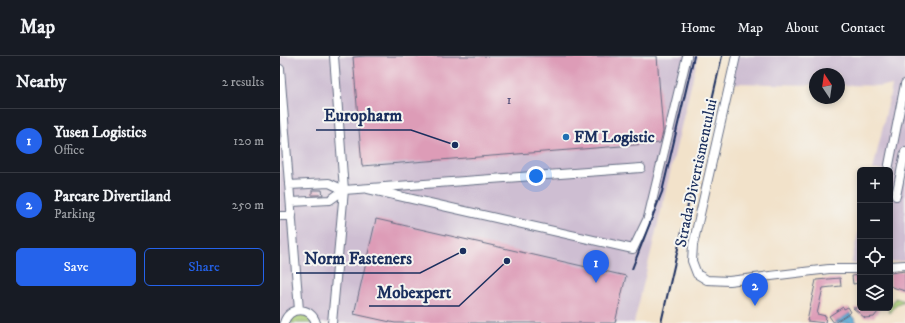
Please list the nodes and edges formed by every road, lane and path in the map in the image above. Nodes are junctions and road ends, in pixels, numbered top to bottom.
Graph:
1 (334, 56) edge
2 (687, 56) edge
3 (736, 56) edge
4 (280, 69) edge
5 (905, 84) edge
6 (905, 152) edge
7 (889, 167) edge
8 (642, 168) dead end
9 (289, 185) junction
10 (368, 189) junction
11 (344, 190) junction
12 (896, 196) dead end
13 (291, 202) junction
14 (280, 216) edge
15 (292, 216) junction
16 (905, 265) edge
17 (893, 266) edge
18 (857, 269) edge
19 (299, 310) junction
20 (284, 323) edge
21 (316, 323) edge
22 (332, 323) edge

1 - 11 street
2 - 10 street
3 - 18 street, Strada Divertismentului
4 - 9 street
5 - 7 street
6 - 12 street
8 - 10 street
9 - 11 street
9 - 13 street
10 - 11 street
11 - 13 street
11 - 22 street
13 - 15 street
14 - 15 street
15 - 19 street
16 - 17 street
19 - 20 street
19 - 21 street

